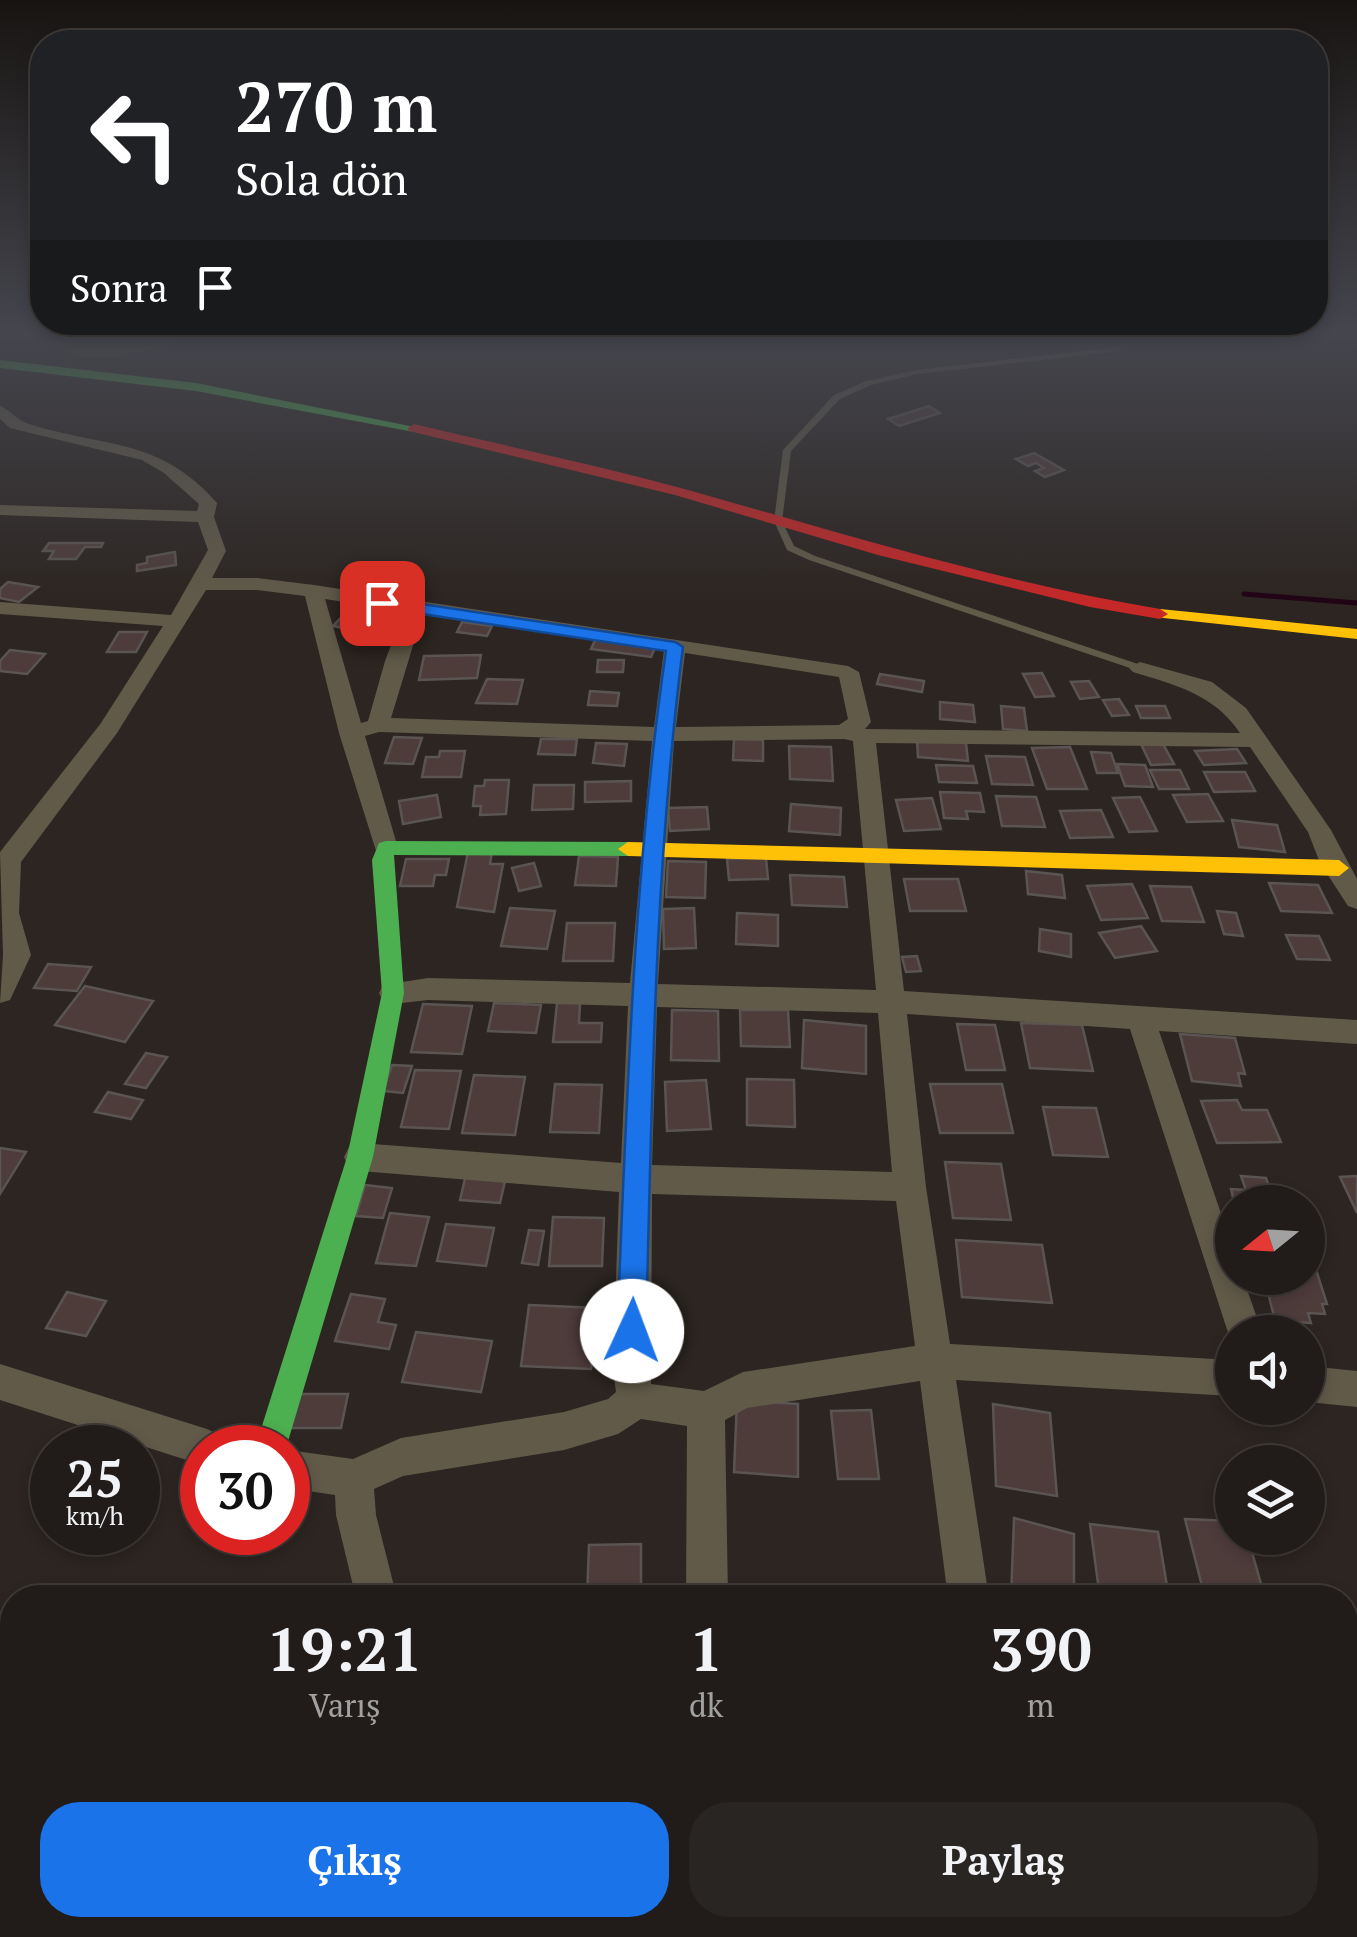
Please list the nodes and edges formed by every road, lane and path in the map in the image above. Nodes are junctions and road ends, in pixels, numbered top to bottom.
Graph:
1 (15, 423) edge
2 (381, 423) edge
3 (812, 423) edge
4 (0, 510) edge
5 (205, 517) junction
6 (778, 521) junction
7 (200, 584) junction
8 (314, 591) junction
9 (0, 608) edge
10 (415, 610) junction
11 (177, 621) junction
12 (1357, 634) edge
13 (675, 647) junction
14 (1140, 668) joint
15 (378, 725) junction
16 (350, 733) junction
17 (662, 734) junction
18 (854, 734) junction
19 (1254, 740) junction
20 (386, 848) junction
21 (652, 849) junction
22 (876, 855) junction
23 (1339, 868) junction
24 (1357, 899) edge
25 (0, 992) edge
26 (393, 993) junction
27 (643, 993) junction
28 (893, 1002) junction
29 (1140, 1017) junction
30 (1357, 1032) edge
31 (360, 1156) junction
32 (636, 1179) junction
33 (910, 1187) junction
34 (1238, 1315) edge
35 (936, 1361) junction
36 (1215, 1377) edge
37 (0, 1382) edge
38 (1325, 1386) edge
39 (1357, 1389) edge
40 (635, 1400) junction
41 (706, 1410) junction
42 (277, 1425) edge
43 (180, 1440) edge
44 (310, 1472) edge
45 (354, 1478) junction
46 (374, 1585) edge
47 (707, 1585) edge
48 (967, 1585) edge

1 - 5 street
2 - 6 street
3 - 6 lane
4 - 5 street
5 - 7 street
6 - 12 street
6 - 14 lane
7 - 8 street
7 - 11 street
8 - 10 street
8 - 16 street
9 - 11 street
10 - 13 street
10 - 15 street
11 - 25 street
13 - 17 street
13 - 18 street
14 - 19 street
15 - 16 street
15 - 17 street
16 - 20 street
17 - 18 street
17 - 21 street
18 - 19 street
18 - 22 street
19 - 23 street
20 - 21 street
20 - 26 street
21 - 22 street
21 - 27 street
22 - 23 street
22 - 28 street
23 - 24 street
26 - 27 street
26 - 31 street
27 - 28 street
27 - 32 street
28 - 29 street
28 - 33 street
29 - 30 street
29 - 34 street
31 - 32 street
31 - 42 street
32 - 33 street
32 - 40 street
33 - 35 street
35 - 36 street
35 - 41 street
35 - 48 street
37 - 43 street
38 - 39 street
40 - 41 street
40 - 45 street
41 - 47 street
44 - 45 street
45 - 46 street

